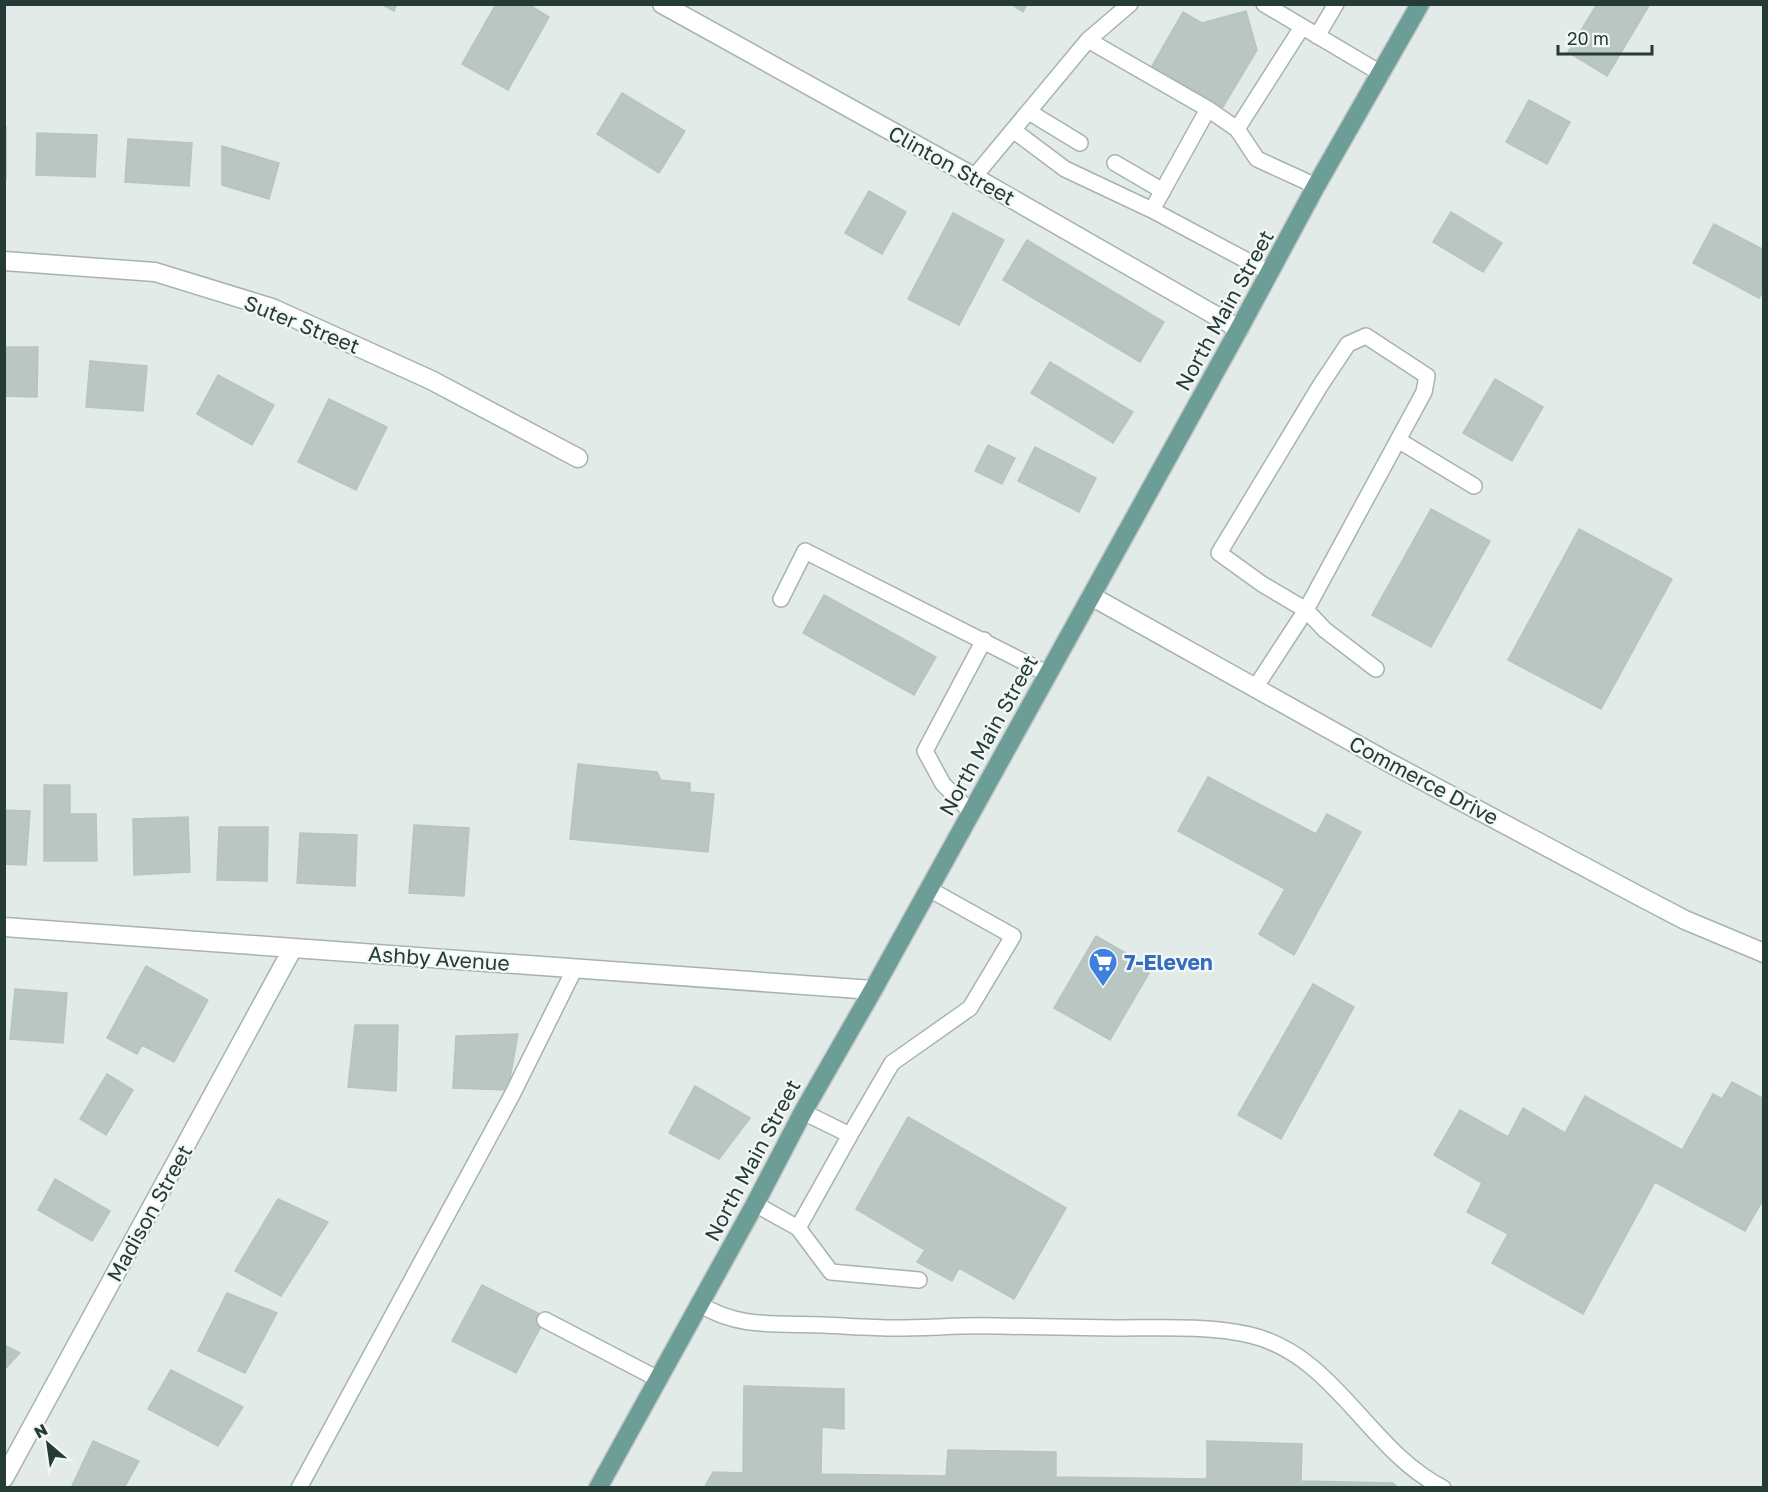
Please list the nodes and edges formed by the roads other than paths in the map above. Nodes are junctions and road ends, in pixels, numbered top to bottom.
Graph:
1 (662, 4) edge
2 (1130, 4) edge
3 (1336, 4) edge
4 (1420, 4) edge
5 (1268, 5) edge
6 (1302, 27) junction
7 (1317, 36) junction
8 (1088, 40) junction
9 (1382, 74) junction
10 (1208, 109) junction
11 (1029, 112) junction
12 (1237, 129) junction
13 (1014, 130) junction
14 (1080, 143) dead end
15 (1115, 163) dead end
16 (974, 177) junction
17 (1316, 186) junction
18 (1163, 190) junction
19 (1152, 210) junction
20 (4, 261) edge
21 (1270, 273) junction
22 (1239, 329) junction
23 (1398, 440) junction
24 (578, 458) dead end
25 (1474, 486) dead end
26 (1091, 596) junction
27 (781, 599) dead end
28 (1306, 610) junction
29 (984, 640) junction
30 (1376, 669) dead end
31 (1048, 674) junction
32 (1255, 688) junction
33 (971, 812) junction
34 (929, 889) junction
35 (4, 927) edge
36 (292, 948) junction
37 (1764, 953) edge
38 (574, 968) junction
39 (873, 990) junction
40 (803, 1112) junction
41 (850, 1135) junction
42 (755, 1204) junction
43 (798, 1228) junction
44 (919, 1280) dead end
45 (700, 1304) junction
46 (545, 1320) dead end
47 (658, 1379) junction
48 (4, 1478) edge
49 (299, 1488) edge
50 (598, 1488) edge
51 (1443, 1488) edge

1 - 16 street, Clinton Street
2 - 8 lane
3 - 7 lane
4 - 9 main road, North Main Street
5 - 6 lane
6 - 7 lane
6 - 12 lane
7 - 9 lane
8 - 10 lane
8 - 11 lane
9 - 17 main road, North Main Street
10 - 12 lane
10 - 18 lane
11 - 13 lane
11 - 14 lane
12 - 17 lane
13 - 16 lane
13 - 19 lane
15 - 18 lane
16 - 22 street, Clinton Street
17 - 21 main road, North Main Street
18 - 19 lane
19 - 21 lane
20 - 24 street, Suter Street
21 - 22 main road, North Main Street
22 - 26 main road, North Main Street
23 - 25 lane
23 - 28 lane
23 - 28 lane
26 - 31 main road, North Main Street
26 - 32 street, Commerce Drive
27 - 29 lane
28 - 30 lane
28 - 32 lane
29 - 31 lane
29 - 33 lane
31 - 33 main road, North Main Street
32 - 37 street, Commerce Drive
33 - 34 main road, North Main Street
34 - 39 main road, North Main Street
34 - 41 lane
35 - 36 street, Ashby Avenue
36 - 38 street, Ashby Avenue
36 - 48 street, Madison Street
38 - 39 street, Ashby Avenue
38 - 49 lane
39 - 40 main road, North Main Street
40 - 41 lane
40 - 42 main road, North Main Street
41 - 43 lane
42 - 43 lane
42 - 45 main road, North Main Street
43 - 44 lane
45 - 47 main road, North Main Street
45 - 51 lane
46 - 47 lane
47 - 50 main road, North Main Street

